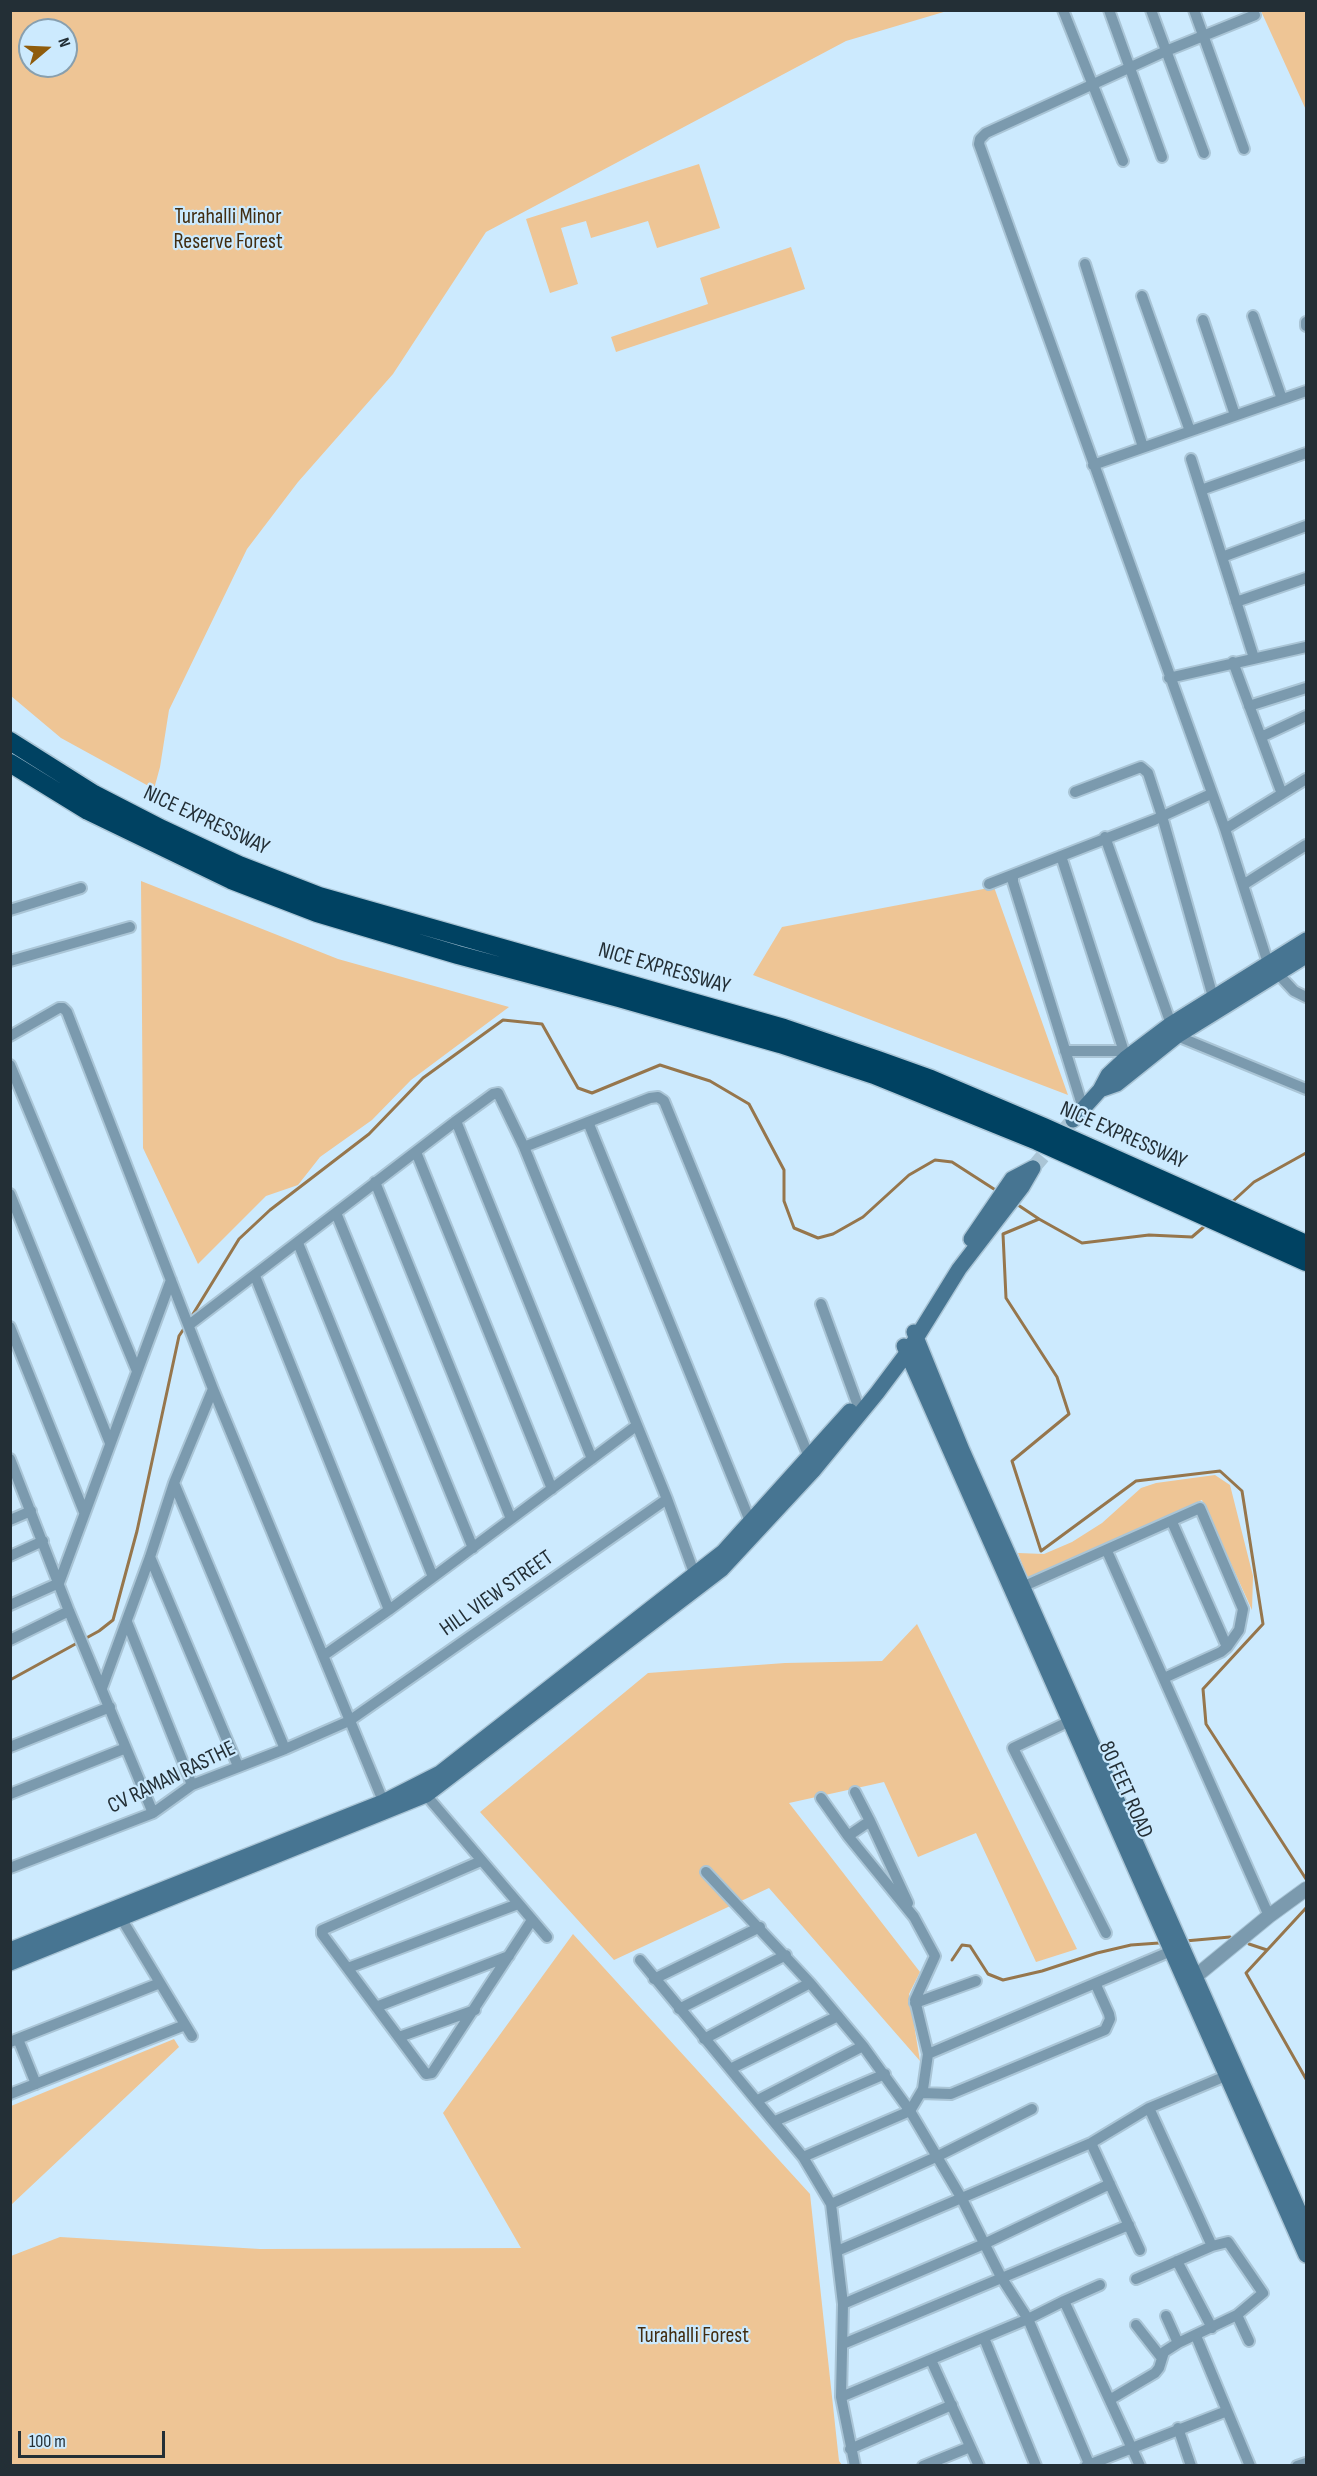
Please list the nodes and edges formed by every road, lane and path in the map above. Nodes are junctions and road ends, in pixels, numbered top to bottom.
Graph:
1 (1063, 10) edge
2 (1109, 10) edge
3 (1151, 10) edge
4 (1194, 10) edge
5 (1255, 15) dead end
6 (1203, 35) junction
7 (1166, 51) junction
8 (1131, 68) junction
9 (1092, 86) junction
10 (1244, 149) dead end
11 (1204, 153) dead end
12 (1162, 157) dead end
13 (1123, 161) dead end
14 (1085, 264) dead end
15 (1142, 296) dead end
16 (1253, 316) dead end
17 (1203, 320) dead end
18 (1306, 322) edge
19 (1306, 326) edge
20 (1306, 391) edge
21 (1282, 399) junction
22 (1235, 415) junction
23 (1190, 431) junction
24 (1143, 447) junction
25 (1306, 453) edge
26 (1191, 459) dead end
27 (1093, 465) junction
28 (1202, 490) junction
29 (1306, 526) edge
30 (1222, 557) junction
31 (1306, 578) edge
32 (1236, 602) junction
33 (1306, 647) edge
34 (1254, 658) junction
35 (1233, 662) junction
36 (1169, 678) junction
37 (1306, 688) edge
38 (1249, 706) junction
39 (1306, 716) edge
40 (1261, 738) junction
41 (10, 741) edge
42 (10, 763) edge
43 (1306, 779) edge
44 (1075, 792) dead end
45 (1211, 794) junction
46 (1282, 794) junction
47 (1162, 816) junction
48 (1225, 829) junction
49 (1105, 837) junction
50 (1306, 845) edge
51 (1061, 856) junction
52 (1013, 876) junction
53 (989, 884) dead end
54 (1243, 885) junction
55 (81, 888) dead end
56 (10, 910) edge
57 (130, 927) dead end
58 (1306, 940) edge
59 (1306, 956) edge
60 (10, 961) edge
61 (1273, 969) junction
62 (1306, 997) edge
63 (1213, 998) junction
64 (1174, 1030) junction
65 (10, 1036) edge
66 (1065, 1051) junction
67 (1125, 1055) junction
68 (10, 1065) edge
69 (1306, 1089) edge
70 (1100, 1090) junction
71 (1078, 1114) joint
72 (456, 1121) junction
73 (588, 1122) junction
74 (524, 1147) junction
75 (416, 1152) junction
76 (375, 1182) junction
77 (1017, 1183) dead end
78 (10, 1194) edge
79 (336, 1213) junction
80 (1236, 1222) junction
81 (298, 1243) junction
82 (1306, 1244) edge
83 (1306, 1262) edge
84 (255, 1276) junction
85 (171, 1280) junction
86 (821, 1304) dead end
87 (189, 1325) junction
88 (10, 1327) edge
89 (910, 1341) junction
90 (137, 1371) junction
91 (213, 1389) junction
92 (857, 1403) junction
93 (636, 1426) junction
94 (110, 1443) junction
95 (809, 1457) junction
96 (592, 1459) junction
97 (11, 1461) edge
98 (174, 1483) junction
99 (552, 1489) junction
100 (667, 1499) junction
101 (31, 1511) junction
102 (84, 1512) junction
103 (511, 1519) junction
104 (10, 1520) edge
105 (750, 1521) junction
106 (1172, 1522) junction
107 (43, 1541) junction
108 (473, 1548) junction
109 (1107, 1551) junction
110 (10, 1556) edge
111 (150, 1557) junction
112 (433, 1577) junction
113 (698, 1580) junction
114 (59, 1583) junction
115 (1022, 1587) junction
116 (10, 1605) edge
117 (389, 1610) junction
118 (69, 1611) junction
119 (127, 1622) junction
120 (10, 1640) edge
121 (1227, 1647) junction
122 (323, 1656) junction
123 (1164, 1678) junction
124 (102, 1688) junction
125 (110, 1707) junction
126 (349, 1721) junction
127 (1070, 1721) junction
128 (10, 1746) edge
129 (126, 1748) junction
130 (285, 1749) junction
131 (238, 1766) junction
132 (192, 1785) junction
133 (855, 1792) dead end
134 (10, 1794) edge
135 (426, 1795) junction
136 (821, 1798) dead end
137 (386, 1807) junction
138 (153, 1813) junction
139 (870, 1821) junction
140 (848, 1836) junction
141 (481, 1861) junction
142 (10, 1868) edge
143 (706, 1872) dead end
144 (1303, 1891) edge
145 (518, 1904) junction
146 (118, 1913) junction
147 (1269, 1916) junction
148 (914, 1917) junction
149 (532, 1920) junction
150 (760, 1927) junction
151 (1106, 1933) dead end
152 (547, 1937) dead end
153 (1177, 1948) junction
154 (10, 1950) edge
155 (786, 1955) junction
156 (509, 1956) junction
157 (640, 1960) dead end
158 (10, 1963) edge
159 (348, 1968) junction
160 (1196, 1976) junction
161 (654, 1979) junction
162 (976, 1981) dead end
163 (160, 1983) junction
164 (810, 1983) junction
165 (1096, 1985) junction
166 (915, 2003) junction
167 (376, 2007) junction
168 (679, 2009) junction
169 (474, 2010) junction
170 (838, 2016) junction
171 (185, 2025) junction
172 (192, 2036) dead end
173 (399, 2037) junction
174 (704, 2039) junction
175 (14, 2040) edge
176 (863, 2046) junction
177 (928, 2054) junction
178 (730, 2069) junction
179 (885, 2074) junction
180 (1232, 2074) junction
181 (36, 2084) junction
182 (921, 2093) junction
183 (10, 2094) edge
184 (758, 2100) junction
185 (1149, 2108) junction
186 (1032, 2109) dead end
187 (910, 2110) junction
188 (775, 2121) junction
189 (1091, 2143) junction
190 (804, 2157) junction
191 (936, 2157) junction
192 (1110, 2184) junction
193 (962, 2199) junction
194 (831, 2204) junction
195 (1129, 2225) junction
196 (1306, 2227) edge
197 (984, 2244) junction
198 (1212, 2246) junction
199 (1140, 2250) dead end
200 (837, 2251) junction
201 (1306, 2255) edge
202 (1177, 2261) junction
203 (1001, 2277) junction
204 (1136, 2279) dead end
205 (1100, 2285) dead end
206 (1064, 2301) junction
207 (843, 2304) junction
208 (1237, 2315) junction
209 (1166, 2316) dead end
210 (1028, 2319) junction
211 (1136, 2325) dead end
212 (1212, 2328) junction
213 (1196, 2336) junction
214 (984, 2338) junction
215 (1249, 2341) dead end
216 (1178, 2343) junction
217 (843, 2344) junction
218 (1161, 2357) junction
219 (931, 2360) junction
220 (841, 2397) junction
221 (1111, 2399) junction
222 (952, 2405) junction
223 (1227, 2411) junction
224 (1178, 2428) junction
225 (970, 2447) junction
226 (1132, 2447) junction
227 (850, 2449) junction
228 (1306, 2463) edge
229 (1089, 2465) edge
230 (855, 2466) edge
231 (923, 2466) edge
232 (979, 2466) edge
233 (1036, 2466) edge
234 (1140, 2466) edge
235 (1191, 2466) edge
236 (1250, 2466) edge
237 (1297, 2466) edge

1 - 9 street
2 - 8 street
3 - 7 street
4 - 6 street
5 - 6 street
6 - 7 street
6 - 10 street
7 - 8 street
7 - 11 street
8 - 9 street
8 - 12 street
9 - 13 street
9 - 27 street
14 - 24 street
15 - 23 street
16 - 21 street
17 - 22 street
18 - 19 street
20 - 21 street
21 - 22 street
22 - 23 street
23 - 24 street
24 - 27 street
25 - 28 street
26 - 28 street
27 - 36 street
28 - 30 street
29 - 30 street
30 - 32 street
31 - 32 street
32 - 34 street
33 - 34 street
34 - 35 street
35 - 36 street
35 - 38 street
36 - 45 street
37 - 38 street
38 - 40 street
39 - 40 street
40 - 46 street
41 - 80 highway, NICE EXPRESSWAY
42 - 80 highway, NICE EXPRESSWAY
43 - 46 street
44 - 47 street
45 - 47 street
45 - 48 street
46 - 48 street
47 - 49 street
47 - 63 street
48 - 54 street
49 - 51 street
49 - 64 street
50 - 54 street
51 - 52 street
51 - 67 street
52 - 53 street
52 - 66 street
54 - 61 street
55 - 56 street
57 - 60 street
58 - 61 main road
59 - 61 main road
61 - 62 street
61 - 63 main road
61 - 64 main road
63 - 64 main road
64 - 67 main road
64 - 69 street
64 - 70 main road
65 - 85 street
66 - 67 street
66 - 71 street
67 - 70 main road
68 - 90 street
70 - 71 main road
72 - 74 street
72 - 75 street
72 - 96 street
73 - 74 street
73 - 95 street
73 - 105 street
74 - 93 street
75 - 76 street
75 - 99 street
76 - 79 street
76 - 103 street
77 - 89 main road
78 - 94 street
79 - 81 street
79 - 108 street
80 - 82 highway, NICE EXPRESSWAY
80 - 83 highway, NICE EXPRESSWAY
81 - 84 street
81 - 112 street
84 - 87 street
84 - 117 street
85 - 87 street
85 - 90 street
86 - 92 street
87 - 91 street
88 - 102 street
89 - 92 main road
89 - 113 main road
89 - 115 main road, 80 FEET ROAD
89 - 127 main road, 80 FEET ROAD
90 - 94 street
91 - 98 street
91 - 122 street
92 - 95 main road
93 - 96 street
93 - 100 street
94 - 102 street
95 - 105 main road
96 - 99 street
97 - 101 street
98 - 111 street
98 - 130 street
99 - 103 street
100 - 113 street
100 - 126 street, HILL VIEW STREET
101 - 104 street
101 - 107 street
102 - 114 street
103 - 108 street
105 - 113 main road
106 - 109 street
106 - 121 street
106 - 121 street
107 - 110 street
107 - 114 street
108 - 112 street
109 - 115 street
109 - 123 street
111 - 119 street
111 - 131 street
112 - 117 street
113 - 135 main road
113 - 137 main road
114 - 116 street
114 - 118 street
115 - 153 main road, 80 FEET ROAD
117 - 122 street
118 - 120 street
118 - 124 street
119 - 124 street
119 - 132 street
121 - 123 street
122 - 126 street
123 - 147 street
124 - 125 street
125 - 128 street
125 - 129 street
126 - 130 street, CV RAMAN RASTHE
126 - 137 street
127 - 151 street
127 - 153 main road, 80 FEET ROAD
129 - 134 street
129 - 138 street
130 - 131 street, CV RAMAN RASTHE
131 - 132 street, CV RAMAN RASTHE
132 - 138 street, CV RAMAN RASTHE
133 - 139 street
135 - 137 main road
135 - 141 street
136 - 140 street
137 - 146 main road
138 - 142 street, CV RAMAN RASTHE
139 - 140 street
139 - 148 street
140 - 148 street
141 - 145 street
141 - 159 street
143 - 150 street
144 - 147 street
145 - 149 street
145 - 159 street
146 - 154 main road
146 - 158 main road
146 - 163 street
147 - 160 street
148 - 166 street
149 - 152 street
149 - 156 street
150 - 155 street
150 - 161 street
153 - 160 main road, 80 FEET ROAD
153 - 165 street
153 - 180 main road, 80 FEET ROAD
155 - 164 street
155 - 168 street
156 - 167 street
156 - 169 street
157 - 161 street
159 - 167 street
160 - 180 main road, 80 FEET ROAD
161 - 168 street
162 - 166 street
163 - 171 street
163 - 175 street
164 - 170 street
164 - 174 street
165 - 177 street
165 - 182 street
166 - 177 street
167 - 173 street
168 - 174 street
169 - 173 street
169 - 173 street
170 - 176 street
170 - 178 street
171 - 172 street
171 - 181 street
174 - 178 street
175 - 181 street
176 - 179 street
176 - 184 street
177 - 182 street
178 - 184 street
179 - 187 street
179 - 188 street
180 - 185 street
180 - 196 main road, 80 FEET ROAD
180 - 201 main road, 80 FEET ROAD
181 - 183 street
182 - 187 street
184 - 188 street
185 - 189 street
185 - 198 street
186 - 191 street
187 - 190 street
187 - 191 street
188 - 190 street
189 - 192 street
189 - 193 street
190 - 194 street
191 - 193 street
191 - 194 street
192 - 195 street
192 - 197 street
193 - 197 street
193 - 200 street
194 - 200 street
195 - 199 street
195 - 203 street
197 - 203 street
197 - 207 street
198 - 202 street
198 - 208 street
200 - 207 street
202 - 204 street
202 - 212 street
203 - 210 street
203 - 217 street
205 - 206 street
206 - 210 street
206 - 221 street
207 - 217 street
208 - 212 street
208 - 215 street
209 - 216 street
210 - 214 street
210 - 229 street
211 - 218 street
212 - 213 street
213 - 216 street
213 - 223 street
214 - 219 street
214 - 233 street
216 - 218 street
217 - 220 street
218 - 221 street
219 - 220 street
219 - 222 street
220 - 227 street
221 - 226 street
222 - 225 street
222 - 227 street
223 - 224 street
223 - 236 street
224 - 226 street
224 - 235 street
225 - 231 street
225 - 232 street
226 - 229 street
226 - 234 street
227 - 230 street
228 - 237 street

